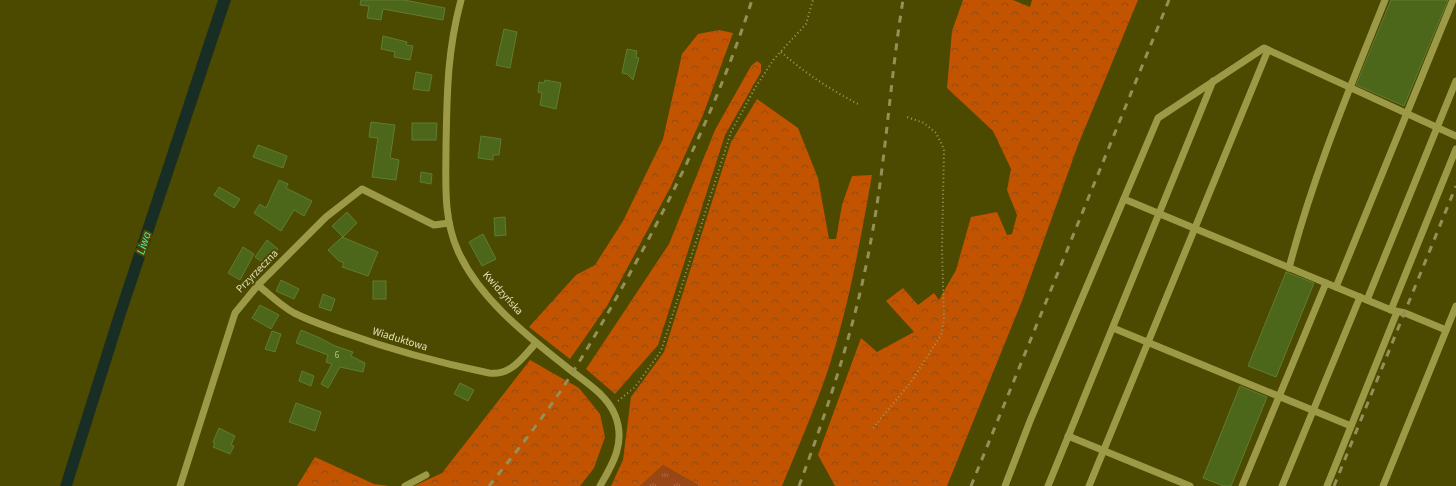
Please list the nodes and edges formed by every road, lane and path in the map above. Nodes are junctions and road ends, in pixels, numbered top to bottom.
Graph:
1 (460, 0) edge
2 (813, 0) edge
3 (1385, 0) edge
4 (1453, 0) edge
5 (1268, 50) junction
6 (781, 52) junction
7 (1213, 81) junction
8 (1456, 81) edge
9 (1350, 88) junction
10 (860, 105) dead end
11 (1407, 114) junction
12 (907, 117) dead end
13 (1437, 128) junction
14 (1456, 136) edge
15 (1456, 149) edge
16 (1124, 199) junction
17 (1160, 214) junction
18 (449, 223) junction
19 (1195, 228) junction
20 (1289, 268) junction
21 (1326, 283) junction
22 (258, 285) junction
23 (1336, 287) junction
24 (1364, 299) junction
25 (1456, 306) edge
26 (1394, 311) junction
27 (1113, 328) junction
28 (1446, 330) junction
29 (1148, 342) junction
30 (536, 343) junction
31 (1279, 396) junction
32 (611, 407) junction
33 (1314, 410) junction
34 (1351, 426) junction
35 (873, 428) dead end
36 (1068, 436) junction
37 (1103, 450) junction
38 (426, 475) dead end
39 (180, 486) edge
40 (405, 486) edge
41 (600, 486) edge
42 (1005, 486) edge
43 (1048, 486) edge
44 (1089, 486) edge
45 (1190, 486) edge
46 (1242, 486) edge
47 (1282, 486) edge
48 (1327, 486) edge
49 (1383, 486) edge

1 - 18 street, Kwidzyńska
2 - 6 path
3 - 9 street
4 - 11 street
5 - 7 street
5 - 9 street
5 - 19 street
6 - 10 path
6 - 32 path
7 - 16 street
7 - 17 street
8 - 13 street
9 - 11 street
9 - 20 street
11 - 13 street
11 - 23 street
12 - 35 path
13 - 14 street
13 - 24 street
15 - 26 street
16 - 17 street
16 - 42 street
17 - 19 street
17 - 27 street
18 - 22 street, Przyrzeczna
18 - 30 street, Kwidzyńska
19 - 20 street
19 - 29 street
20 - 21 street
21 - 23 street
21 - 31 street
22 - 30 street, Wiaduktowa
22 - 39 street, Przyrzeczna
23 - 24 street
24 - 26 street
24 - 33 street
25 - 28 street
26 - 28 street
26 - 34 street
27 - 29 street
27 - 36 street
28 - 49 street
29 - 31 street
29 - 37 street
30 - 32 street, Kwidzyńska
31 - 33 street
31 - 46 street
32 - 41 street, Kwidzyńska
33 - 34 street
33 - 47 street
34 - 48 street
36 - 37 street
36 - 43 street
37 - 44 street
37 - 45 street
38 - 40 street

